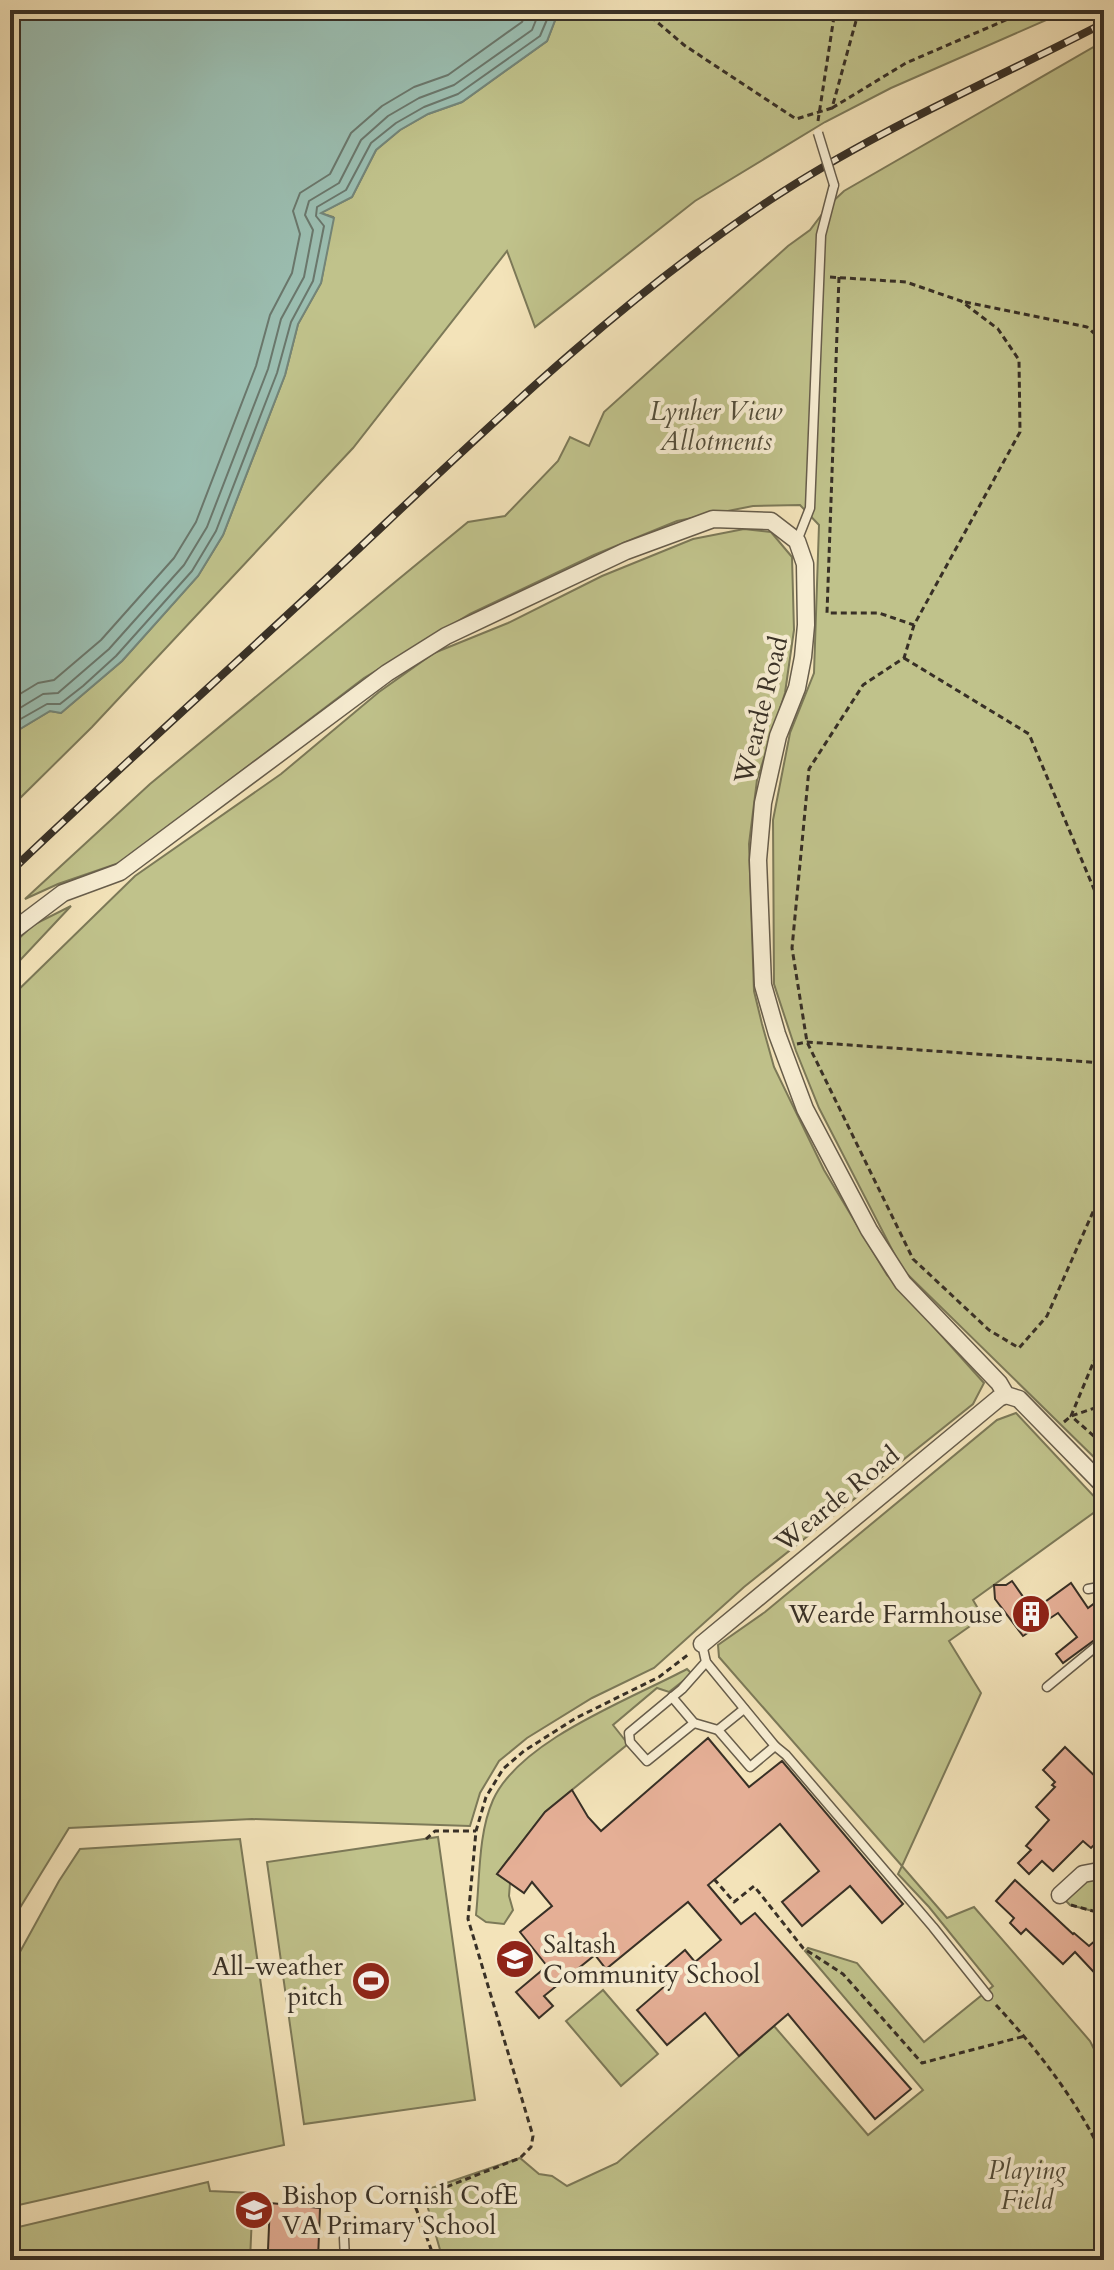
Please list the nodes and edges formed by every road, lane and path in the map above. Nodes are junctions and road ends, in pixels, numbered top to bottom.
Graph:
1 (643, 10) edge
2 (835, 10) edge
3 (859, 10) edge
4 (1029, 10) edge
5 (832, 108) junction
6 (818, 111) junction
7 (818, 133) joint
8 (961, 301) junction
9 (1104, 342) edge
10 (797, 541) junction
11 (914, 625) junction
12 (904, 658) junction
13 (1104, 913) edge
14 (10, 933) edge
15 (807, 1042) junction
16 (781, 1047) junction
17 (1104, 1063) edge
18 (1104, 1187) edge
19 (1104, 1337) edge
20 (1006, 1395) junction
21 (1104, 1405) edge
22 (1071, 1416) junction
23 (1051, 1432) junction
24 (1104, 1445) edge
25 (1104, 1486) edge
26 (1104, 1586) edge
27 (1088, 1589) dead end
28 (1104, 1640) edge
29 (702, 1644) junction
30 (706, 1662) junction
31 (1047, 1687) dead end
32 (672, 1697) junction
33 (744, 1709) junction
34 (694, 1723) junction
35 (718, 1730) junction
36 (775, 1746) junction
37 (476, 1831) junction
38 (426, 1839) dead end
39 (1104, 1870) edge
40 (714, 1879) dead end
41 (1060, 1895) joint
42 (1104, 1914) edge
43 (988, 1996) joint
44 (1025, 2036) junction
45 (1104, 2158) edge
46 (344, 2238) dead end
47 (345, 2260) edge
48 (435, 2260) edge

1 - 6 path
2 - 6 path
3 - 5 path
4 - 5 path
5 - 6 path
6 - 7 path
7 - 10 lane, bridge
8 - 9 path
8 - 11 path
8 - 11 path
10 - 14 street
10 - 16 street, Wearde Road
11 - 12 path
12 - 13 path
12 - 15 path
15 - 16 path
15 - 17 path
15 - 18 path
16 - 20 street, Wearde Road
19 - 22 path
20 - 23 street, Wearde Road
20 - 29 street, Wearde Road
21 - 22 path
22 - 23 path
22 - 24 path
23 - 25 street, Wearde Road
26 - 27 lane
28 - 31 lane
29 - 30 lane
29 - 37 path
30 - 32 lane
30 - 33 lane
32 - 34 lane
32 - 34 lane
33 - 35 lane
33 - 36 lane
34 - 35 lane
35 - 36 lane
36 - 43 lane
37 - 38 path
37 - 48 path
39 - 41 street
40 - 44 path
41 - 42 path
43 - 44 path
44 - 45 path
46 - 47 lane

